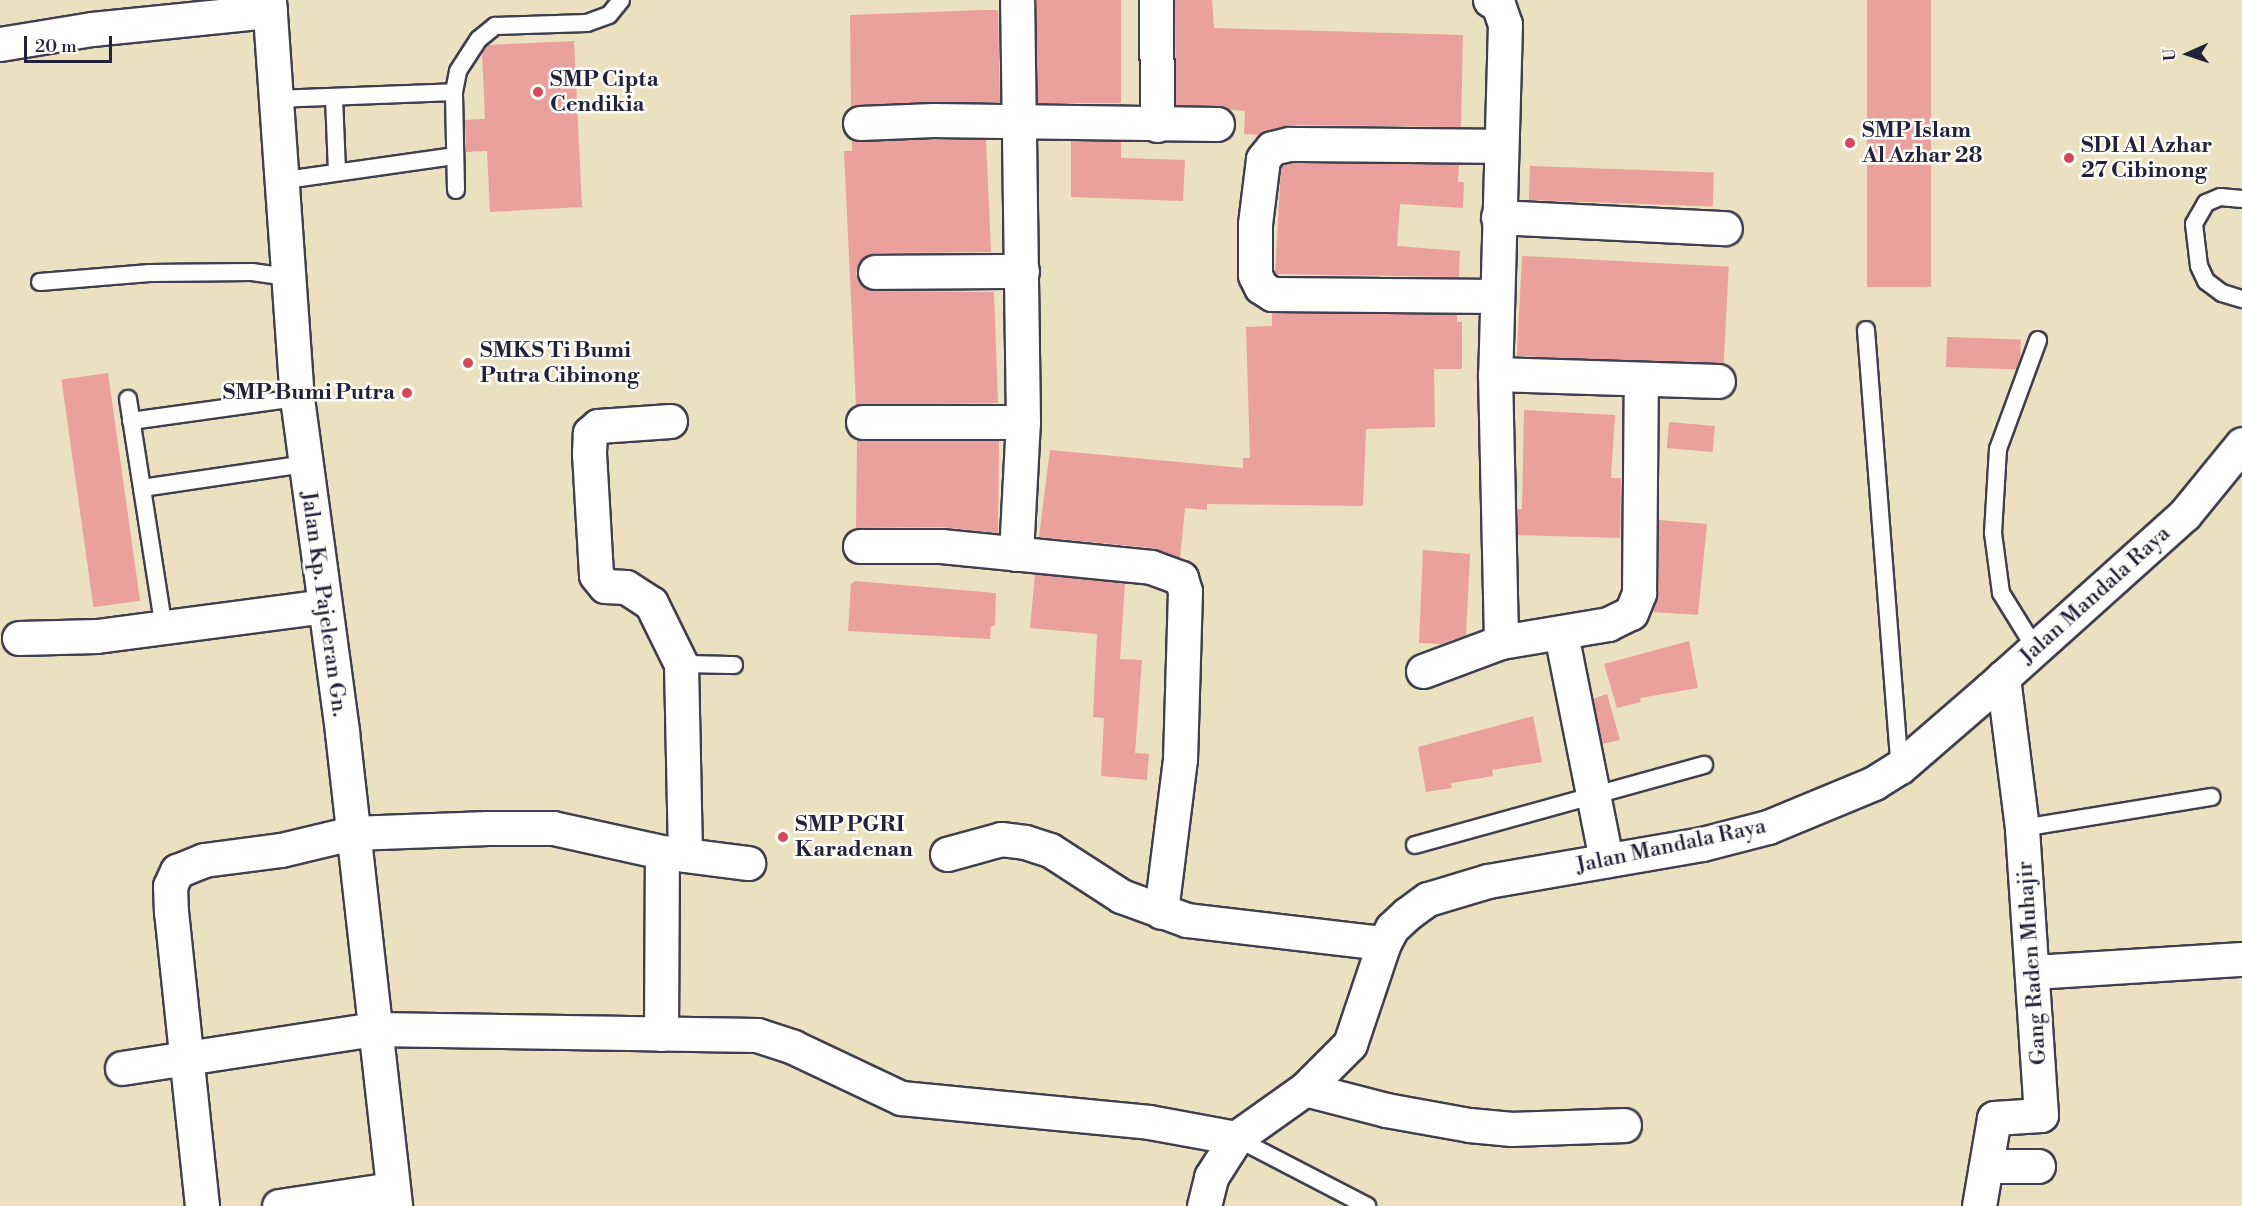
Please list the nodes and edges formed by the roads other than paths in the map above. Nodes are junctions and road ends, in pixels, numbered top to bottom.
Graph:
1 (621, 0) edge
2 (1017, 0) edge
3 (1156, 0) edge
4 (1490, 0) edge
5 (269, 6) edge
6 (0, 44) edge
7 (454, 92) junction
8 (334, 97) junction
9 (275, 99) junction
10 (860, 123) dead end
11 (1017, 124) junction
12 (1217, 124) dead end
13 (1157, 125) junction
14 (1500, 146) junction
15 (455, 156) junction
16 (338, 171) junction
17 (279, 182) junction
18 (456, 190) dead end
19 (2242, 199) edge
20 (1498, 217) junction
21 (1725, 228) dead end
22 (1022, 271) junction
23 (875, 272) dead end
24 (288, 277) junction
25 (40, 282) dead end
26 (1497, 296) junction
27 (2242, 299) edge
28 (1866, 330) dead end
29 (2038, 340) dead end
30 (1495, 374) junction
31 (1641, 379) junction
32 (1718, 381) dead end
33 (297, 398) junction
34 (128, 399) dead end
35 (670, 421) dead end
36 (131, 422) junction
37 (863, 422) dead end
38 (1023, 422) junction
39 (2242, 444) edge
40 (304, 464) junction
41 (142, 488) junction
42 (860, 546) dead end
43 (1016, 554) junction
44 (324, 606) junction
45 (164, 628) junction
46 (1561, 634) junction
47 (19, 638) dead end
48 (1501, 642) junction
49 (2035, 648) junction
50 (681, 664) junction
51 (734, 665) dead end
52 (1423, 671) dead end
53 (2003, 677) junction
54 (1704, 765) dead end
55 (1900, 767) junction
56 (1595, 795) junction
57 (2211, 797) dead end
58 (2022, 828) junction
59 (352, 833) junction
60 (1415, 845) dead end
61 (674, 853) junction
62 (947, 854) dead end
63 (1606, 860) junction
64 (748, 863) dead end
65 (1161, 912) junction
66 (1384, 943) junction
67 (2242, 959) edge
68 (2034, 972) junction
69 (374, 1029) junction
70 (661, 1034) junction
71 (188, 1055) junction
72 (122, 1068) dead end
73 (1305, 1089) junction
74 (1624, 1125) dead end
75 (1236, 1138) junction
76 (1987, 1166) junction
77 (2038, 1166) dead end
78 (394, 1198) edge
79 (202, 1206) edge
80 (279, 1206) edge
81 (1204, 1206) edge
82 (1367, 1206) edge
83 (1979, 1206) edge

1 - 7 lane
2 - 11 street
3 - 13 street
4 - 14 street
5 - 6 street
5 - 9 street, Jalan Kp. Pajeleran Gn.
7 - 8 lane
7 - 15 lane
8 - 9 lane
8 - 16 lane
9 - 17 street, Jalan Kp. Pajeleran Gn.
10 - 11 street
11 - 13 street
11 - 22 street
12 - 13 street
14 - 20 street
14 - 26 street
15 - 16 lane
15 - 18 lane
16 - 17 lane
17 - 24 street, Jalan Kp. Pajeleran Gn.
19 - 27 lane
20 - 21 street
20 - 26 street
22 - 23 street
22 - 38 street
24 - 25 lane
24 - 33 street, Jalan Kp. Pajeleran Gn.
26 - 30 street
28 - 55 lane
29 - 49 lane
30 - 31 street
30 - 48 street
31 - 32 street
31 - 46 street
33 - 36 lane
33 - 40 street, Jalan Kp. Pajeleran Gn.
34 - 36 lane
35 - 50 street
36 - 41 lane
37 - 38 street
38 - 43 street
39 - 49 street, Jalan Mandala Raya
40 - 41 lane
40 - 44 street, Jalan Kp. Pajeleran Gn.
41 - 45 lane
42 - 43 street
43 - 65 street
44 - 45 street
44 - 59 street, Jalan Kp. Pajeleran Gn.
45 - 47 street
46 - 48 street
46 - 56 street
48 - 52 street
49 - 53 street, Jalan Mandala Raya
50 - 51 lane
50 - 61 street
53 - 55 street, Jalan Mandala Raya
53 - 58 street, Gang Raden Muhajir
54 - 56 lane
55 - 63 street, Jalan Mandala Raya
56 - 60 lane
56 - 63 street
57 - 58 lane
58 - 68 street, Gang Raden Muhajir
59 - 61 street
59 - 69 street, Jalan Kp. Pajeleran Gn.
59 - 71 street
61 - 64 street
61 - 70 street
62 - 65 street
63 - 66 street, Jalan Mandala Raya
65 - 66 street
66 - 73 street, Jalan Mandala Raya
67 - 68 street
68 - 76 street, Gang Raden Muhajir
69 - 70 street
69 - 71 street
69 - 78 street, Jalan Kp. Pajeleran Gn.
70 - 75 street
71 - 72 street
71 - 79 street
73 - 74 street
73 - 75 street, Jalan Mandala Raya
75 - 81 street, Jalan Mandala Raya
75 - 82 lane
76 - 77 street
76 - 83 street, Gang Raden Muhajir
78 - 80 street

